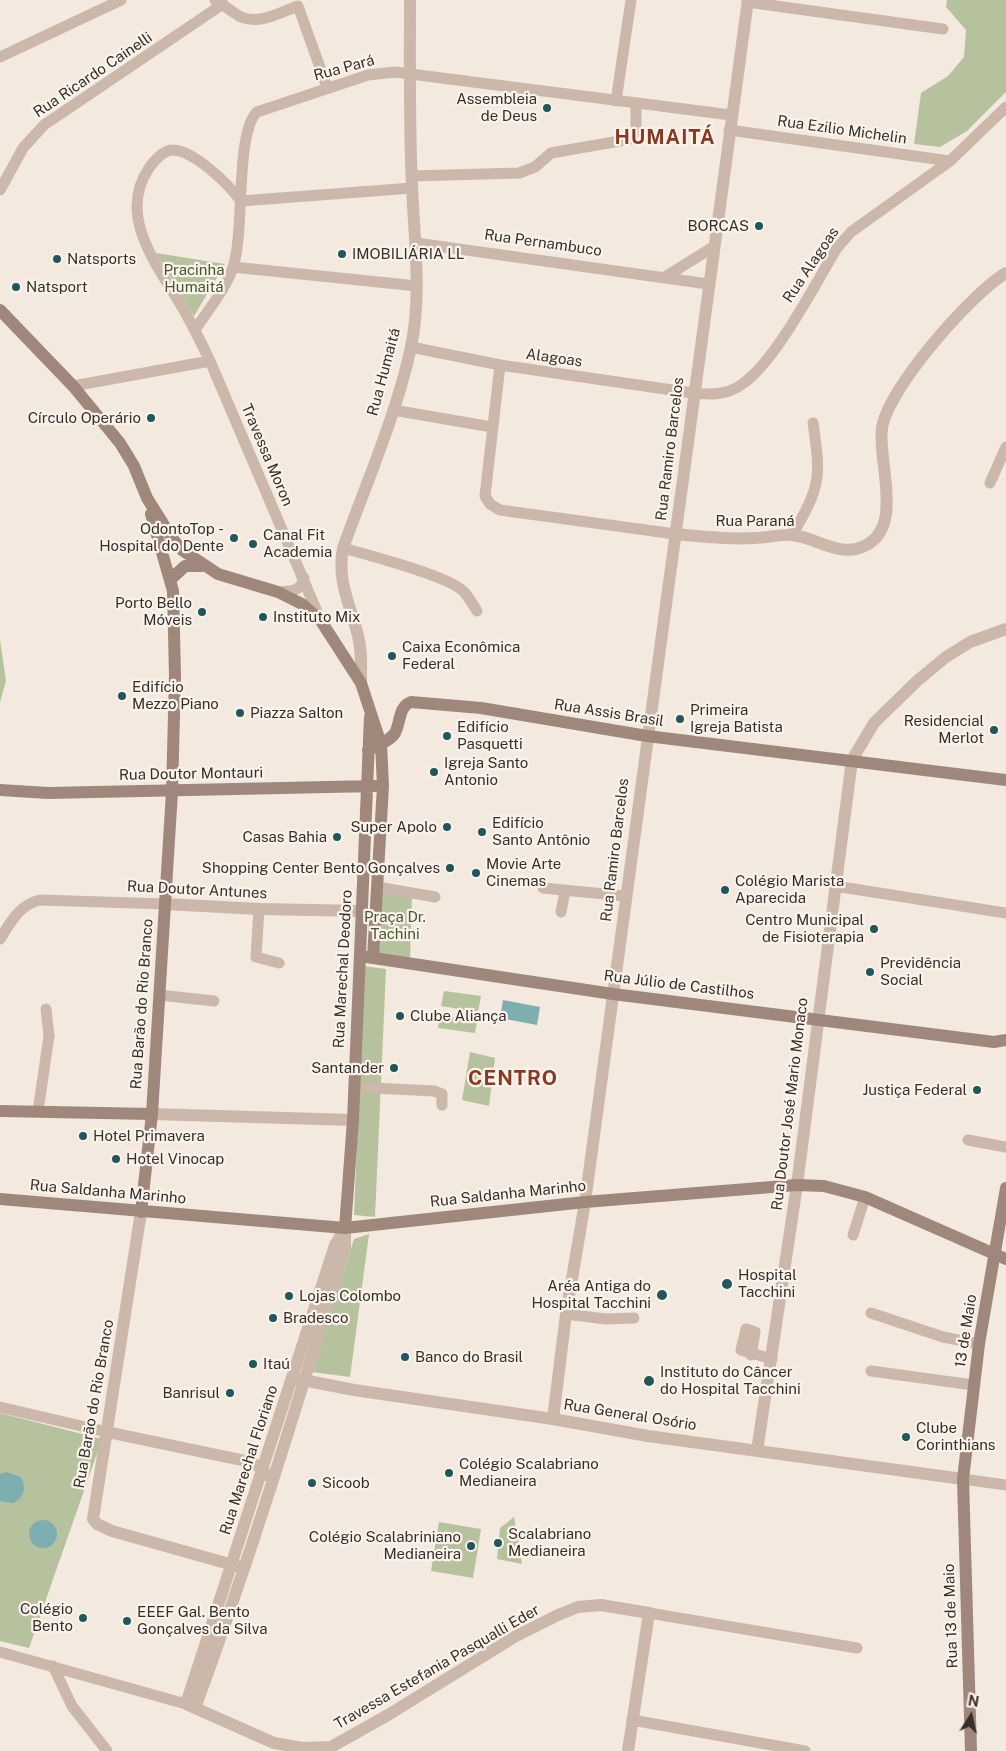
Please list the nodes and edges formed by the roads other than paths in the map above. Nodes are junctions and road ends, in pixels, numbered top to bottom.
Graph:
1 (121, 0) edge
2 (410, 0) edge
3 (631, 0) edge
4 (748, 1) edge
5 (218, 2) edge
6 (943, 30) dead end
7 (0, 57) edge
8 (410, 73) junction
9 (327, 87) junction
10 (616, 101) junction
11 (636, 103) junction
12 (1006, 107) edge
13 (731, 115) junction
14 (729, 130) junction
15 (950, 161) junction
16 (412, 182) junction
17 (0, 190) edge
18 (241, 201) junction
19 (416, 242) junction
20 (713, 247) junction
21 (233, 267) junction
22 (1006, 273) edge
23 (665, 277) junction
24 (708, 284) junction
25 (417, 286) junction
26 (0, 310) edge
27 (196, 330) junction
28 (411, 347) junction
29 (210, 361) junction
30 (500, 365) junction
31 (72, 386) junction
32 (693, 393) junction
33 (392, 410) junction
34 (813, 423) dead end
35 (492, 427) junction
36 (1006, 447) edge
37 (990, 483) dead end
38 (147, 498) junction
39 (675, 534) junction
40 (792, 535) junction
41 (343, 548) junction
42 (202, 566) junction
43 (304, 578) junction
44 (170, 580) junction
45 (278, 592) junction
46 (477, 611) dead end
47 (321, 621) junction
48 (1006, 630) edge
49 (361, 683) junction
50 (371, 712) junction
51 (647, 736) junction
52 (381, 744) junction
53 (368, 750) junction
54 (852, 760) junction
55 (1006, 780) edge
56 (367, 786) junction
57 (383, 786) junction
58 (0, 790) edge
59 (172, 792) junction
60 (835, 886) junction
61 (377, 887) junction
62 (543, 888) dead end
63 (565, 891) junction
64 (625, 896) junction
65 (435, 897) dead end
66 (165, 904) junction
67 (259, 909) junction
68 (363, 911) junction
69 (561, 912) dead end
70 (1006, 913) edge
71 (0, 938) edge
72 (367, 956) junction
73 (279, 963) dead end
74 (613, 994) junction
75 (159, 995) junction
76 (214, 1001) dead end
77 (46, 1009) dead end
78 (818, 1018) junction
79 (1002, 1042) edge
80 (354, 1086) junction
81 (442, 1105) dead end
82 (0, 1111) edge
83 (38, 1111) junction
84 (152, 1114) junction
85 (353, 1120) junction
86 (968, 1140) dead end
87 (1006, 1147) edge
88 (797, 1185) junction
89 (1006, 1188) edge
90 (865, 1197) junction
91 (0, 1199) edge
92 (585, 1202) junction
93 (141, 1212) junction
94 (1004, 1215) edge
95 (345, 1228) junction
96 (852, 1235) dead end
97 (1001, 1256) edge
98 (870, 1313) dead end
99 (566, 1314) junction
100 (634, 1318) dead end
101 (979, 1344) junction
102 (752, 1355) dead end
103 (772, 1359) junction
104 (871, 1371) dead end
105 (299, 1380) junction
106 (974, 1385) junction
107 (0, 1407) edge
108 (552, 1419) junction
109 (107, 1432) junction
110 (757, 1451) junction
111 (263, 1468) junction
112 (963, 1479) junction
113 (1006, 1485) edge
114 (269, 1496) junction
115 (232, 1565) junction
116 (245, 1568) junction
117 (649, 1613) junction
118 (857, 1648) dead end
119 (0, 1652) edge
120 (53, 1666) junction
121 (191, 1706) junction
122 (632, 1720) junction
123 (107, 1751) edge
124 (628, 1751) edge
125 (805, 1751) edge
126 (971, 1751) edge

1 - 7 street
2 - 8 street, Rua Humaitá
3 - 10 street
4 - 6 street
4 - 13 street
5 - 9 street
5 - 17 street, Rua Ricardo Cainelli
8 - 9 street, Rua Pará
8 - 10 street, Rua Pará
8 - 16 street, Rua Humaitá
9 - 18 street, Rua Pará
10 - 11 street, Rua Pará
11 - 13 street, Rua Pará
11 - 16 street
12 - 15 street, Rua Alagoas
13 - 14 street
14 - 15 street, Rua Ezilio Michelin
14 - 20 street
15 - 32 street, Rua Alagoas
16 - 18 street
16 - 19 street, Rua Humaitá
18 - 21 street, Rua Pará
18 - 27 street, Travessa Moron
19 - 23 street, Rua Pernambuco
19 - 25 street, Rua Humaitá
20 - 23 street
20 - 24 street
21 - 25 street
21 - 27 street, Rua Pará
22 - 40 street, Rua Paraná
23 - 24 street, Rua Pernambuco
24 - 32 street, Rua Ramiro Barcelos
25 - 28 street, Rua Humaitá
26 - 31 main road
27 - 29 street, Travessa Moron
28 - 30 street, Alagoas
28 - 33 street, Rua Humaitá
29 - 31 street
29 - 43 street, Travessa Moron
30 - 32 street, Alagoas
30 - 35 street, Rua Paraná
31 - 38 main road
32 - 39 street, Rua Ramiro Barcelos
33 - 35 street
33 - 41 street, Rua Humaitá
34 - 40 street
35 - 39 street, Rua Paraná
36 - 37 street
38 - 42 main road, Rua Marechal Deodoro
38 - 44 main road, Rua Barão do Rio Branco
39 - 40 street, Rua Paraná
39 - 51 street, Rua Ramiro Barcelos
41 - 46 street
41 - 49 street, Rua Humaitá
42 - 44 main road
42 - 45 main road, Rua Marechal Deodoro
43 - 45 street
43 - 47 street, Travessa Moron
44 - 59 main road, Rua Barão do Rio Branco
45 - 47 main road, Rua Marechal Deodoro
47 - 49 main road, Rua Marechal Deodoro
48 - 54 street
49 - 50 main road, Rua Marechal Deodoro
50 - 52 main road, Rua Marechal Deodoro
50 - 53 main road, Rua Marechal Deodoro
51 - 52 main road, Rua Assis Brasil
51 - 54 main road, Rua Assis Brasil
51 - 64 street, Rua Ramiro Barcelos
52 - 53 main road
52 - 57 main road, Rua Marechal Deodoro
53 - 56 main road, Rua Marechal Deodoro
54 - 55 main road, Rua Assis Brasil
54 - 60 street, Rua Doutor José Mario Monaco
56 - 57 main road, Rua Doutor Montauri
56 - 59 main road, Rua Doutor Montauri
56 - 68 main road, Rua Marechal Deodoro
57 - 61 main road, Rua Marechal Deodoro
58 - 59 main road, Rua Doutor Montauri
59 - 66 main road, Rua Barão do Rio Branco
60 - 70 street
60 - 78 street, Rua Doutor José Mario Monaco
61 - 65 street
61 - 72 main road, Rua Marechal Deodoro
62 - 63 street
63 - 64 street
63 - 69 street
64 - 74 street, Rua Ramiro Barcelos
66 - 67 street, Rua Doutor Antunes
66 - 71 street, Rua Doutor Antunes
66 - 75 main road, Rua Barão do Rio Branco
67 - 68 street, Rua Doutor Antunes
67 - 73 street
68 - 72 main road, Rua Marechal Deodoro
72 - 74 main road, Rua Júlio de Castilhos
72 - 80 main road, Rua Marechal Deodoro
74 - 78 main road, Rua Júlio de Castilhos
74 - 92 street, Rua Ramiro Barcelos
75 - 76 street
75 - 84 main road, Rua Barão do Rio Branco
77 - 83 street
78 - 79 main road, Rua Júlio de Castilhos
78 - 88 street, Rua Doutor José Mario Monaco
80 - 81 street
80 - 85 main road, Rua Marechal Deodoro
82 - 83 main road
83 - 84 main road
84 - 85 street
84 - 93 main road, Rua Barão do Rio Branco
85 - 95 main road, Rua Marechal Deodoro
86 - 87 street
88 - 90 main road, Rua Saldanha Marinho
88 - 92 main road, Rua Saldanha Marinho
88 - 103 street, Rua Doutor José Mario Monaco
89 - 94 main road, 13 de Maio
90 - 96 street
90 - 97 main road, Rua Saldanha Marinho
91 - 93 main road, Rua Saldanha Marinho
92 - 95 main road, Rua Saldanha Marinho
92 - 99 street, Rua Ramiro Barcelos
93 - 95 main road, Rua Saldanha Marinho
93 - 109 street, Rua Barão do Rio Branco
94 - 97 main road, 13 de Maio
95 - 105 street, Rua Marechal Floriano
95 - 105 street, Rua Marechal Floriano
97 - 101 main road, 13 de Maio
98 - 101 street
99 - 100 street
99 - 108 street, Rua Ramiro Barcelos
101 - 106 main road, 13 de Maio
102 - 103 street
103 - 110 street, Rua Doutor José Mario Monaco
104 - 106 street
105 - 108 street, Rua General Osório
105 - 111 street, Rua Marechal Floriano
105 - 114 street, Rua Marechal Floriano
106 - 112 main road, 13 de Maio
107 - 109 street
108 - 110 street, Rua General Osório
109 - 111 street
109 - 115 street, Rua Barão do Rio Branco
110 - 112 street, Rua General Osório
111 - 114 street
111 - 115 street, Rua Marechal Floriano
112 - 113 street
112 - 126 main road, Rua 13 de Maio
114 - 116 street, Rua Marechal Floriano
115 - 116 street
115 - 121 street, Rua Marechal Floriano
116 - 121 street, Rua Marechal Floriano
117 - 118 street, Travessa Estefania Pasqualli Eder
117 - 121 street, Travessa Estefania Pasqualli Eder
117 - 122 street
119 - 120 street
120 - 121 street
120 - 123 street
122 - 124 street
122 - 125 street

